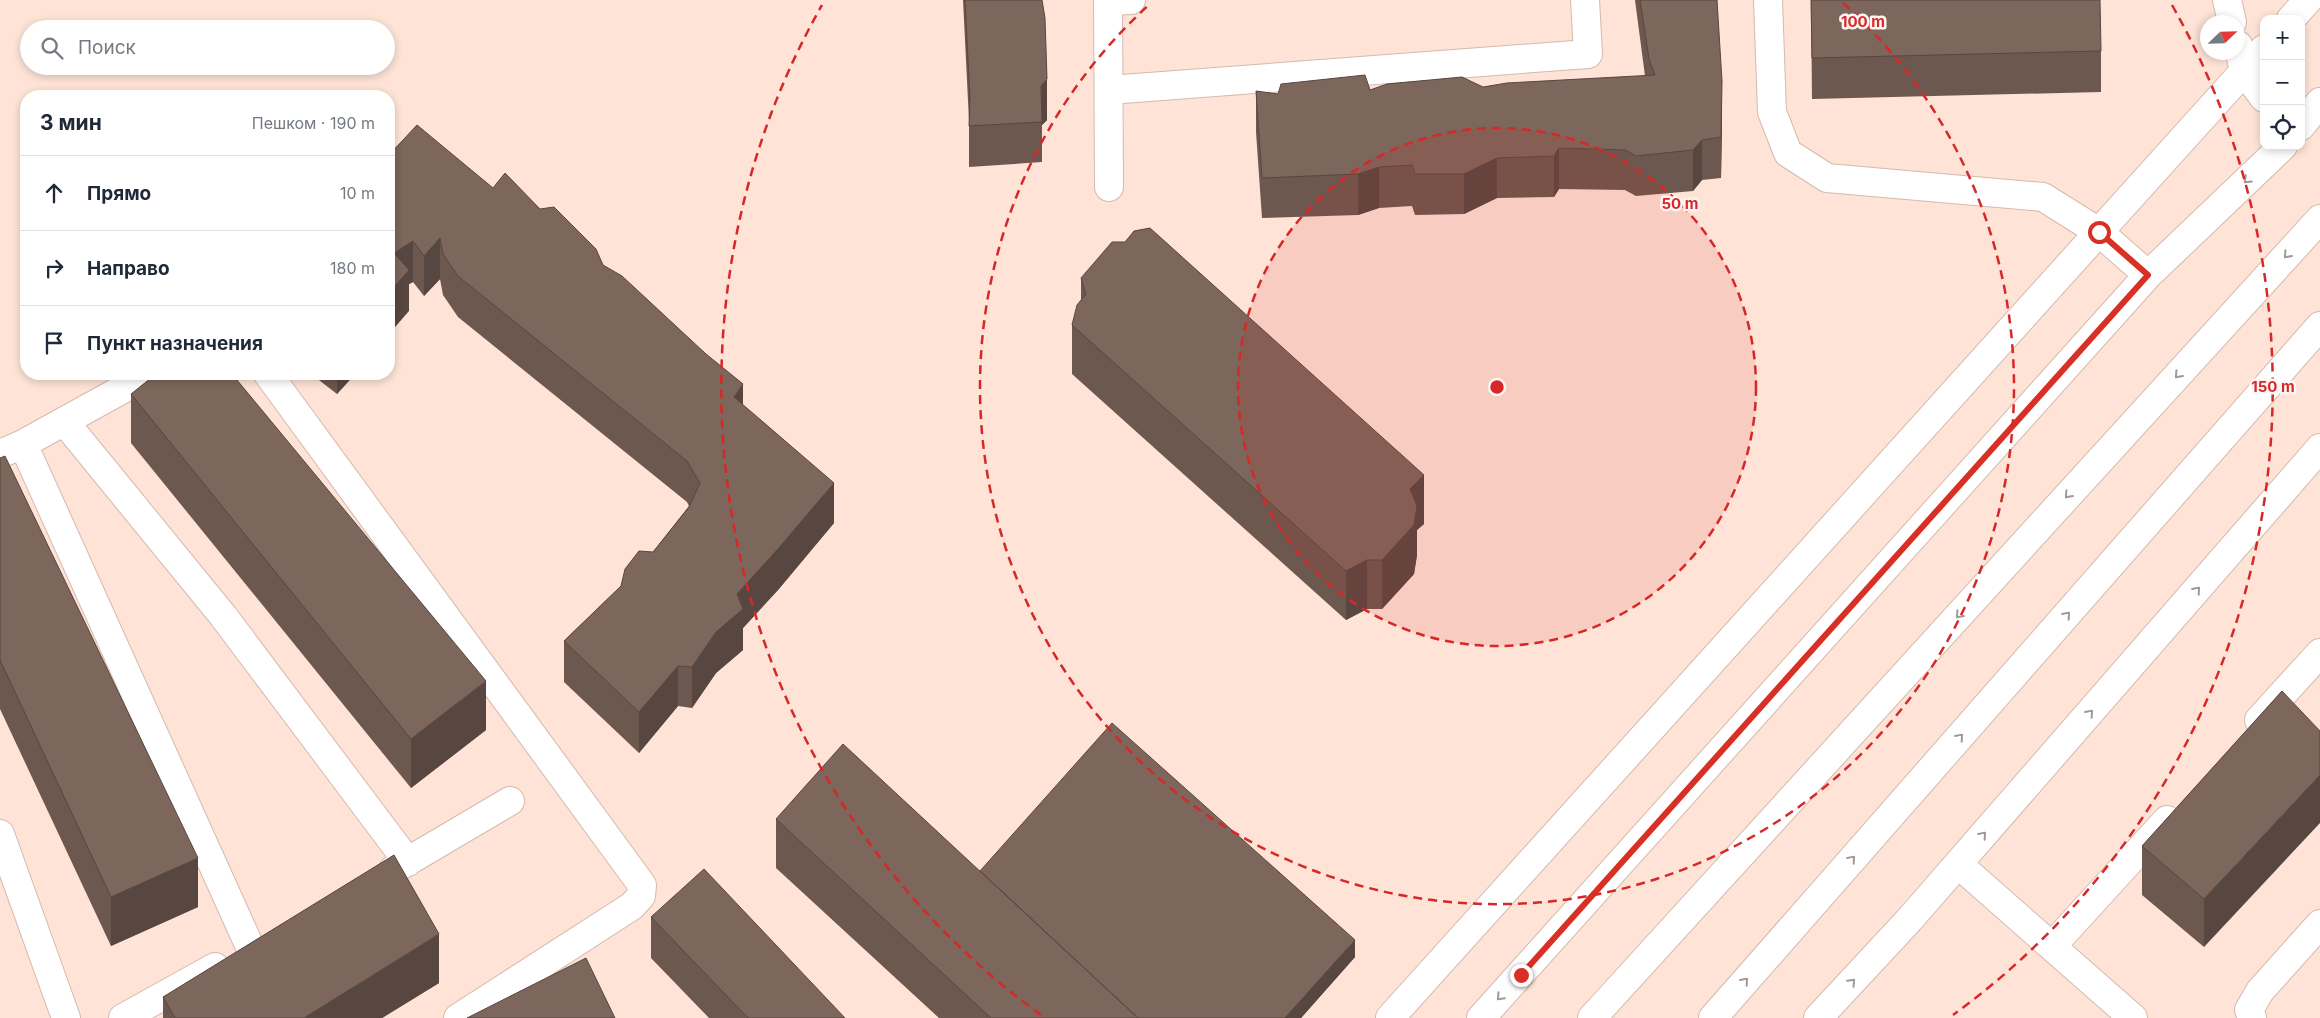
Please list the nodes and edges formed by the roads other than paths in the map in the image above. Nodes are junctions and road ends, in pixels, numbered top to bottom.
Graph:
1 (1131, 0) edge
2 (1585, 0) edge
3 (1768, 0) edge
4 (2227, 0) edge
5 (2308, 0) edge
6 (2230, 15) edge
7 (2295, 15) edge
8 (2260, 54) edge
9 (2241, 60) edge
10 (2244, 72) junction
11 (1109, 90) junction
12 (2260, 93) edge
13 (2320, 102) edge
14 (2305, 121) edge
15 (2279, 150) edge
16 (1109, 187) dead end
17 (2320, 219) edge
18 (2099, 232) junction
19 (2148, 275) junction
20 (2320, 326) edge
21 (139, 380) edge
22 (272, 380) edge
23 (64, 421) junction
24 (2320, 448) edge
25 (11, 449) edge
26 (2320, 653) edge
27 (2240, 741) edge
28 (2186, 800) edge
29 (510, 801) dead end
30 (0, 834) edge
31 (408, 862) junction
32 (1958, 864) junction
33 (373, 881) edge
34 (2320, 924) edge
35 (2052, 946) junction
36 (66, 1018) edge
37 (123, 1018) edge
38 (458, 1018) edge
39 (1390, 1018) edge
40 (1481, 1018) edge
41 (1592, 1018) edge
42 (1713, 1018) edge
43 (1818, 1018) edge
44 (2133, 1018) edge
45 (2252, 1018) edge

1 - 11 street
2 - 11 street
3 - 18 street
4 - 6 street
5 - 7 street
8 - 10 street
9 - 10 street
10 - 12 street
10 - 18 street
11 - 16 street
13 - 14 street
15 -> 19 street
17 -> 41 street
18 - 19 street
18 - 39 street
19 -> 40 street
42 -> 20 street
21 - 23 street
22 - 38 street
23 - 25 street
23 - 31 street
32 -> 24 street
25 - 37 street
26 - 27 street
28 - 35 street
29 - 31 street
30 - 36 street
31 - 33 street
32 - 35 street
43 -> 32 street
34 - 45 street
35 - 44 street

